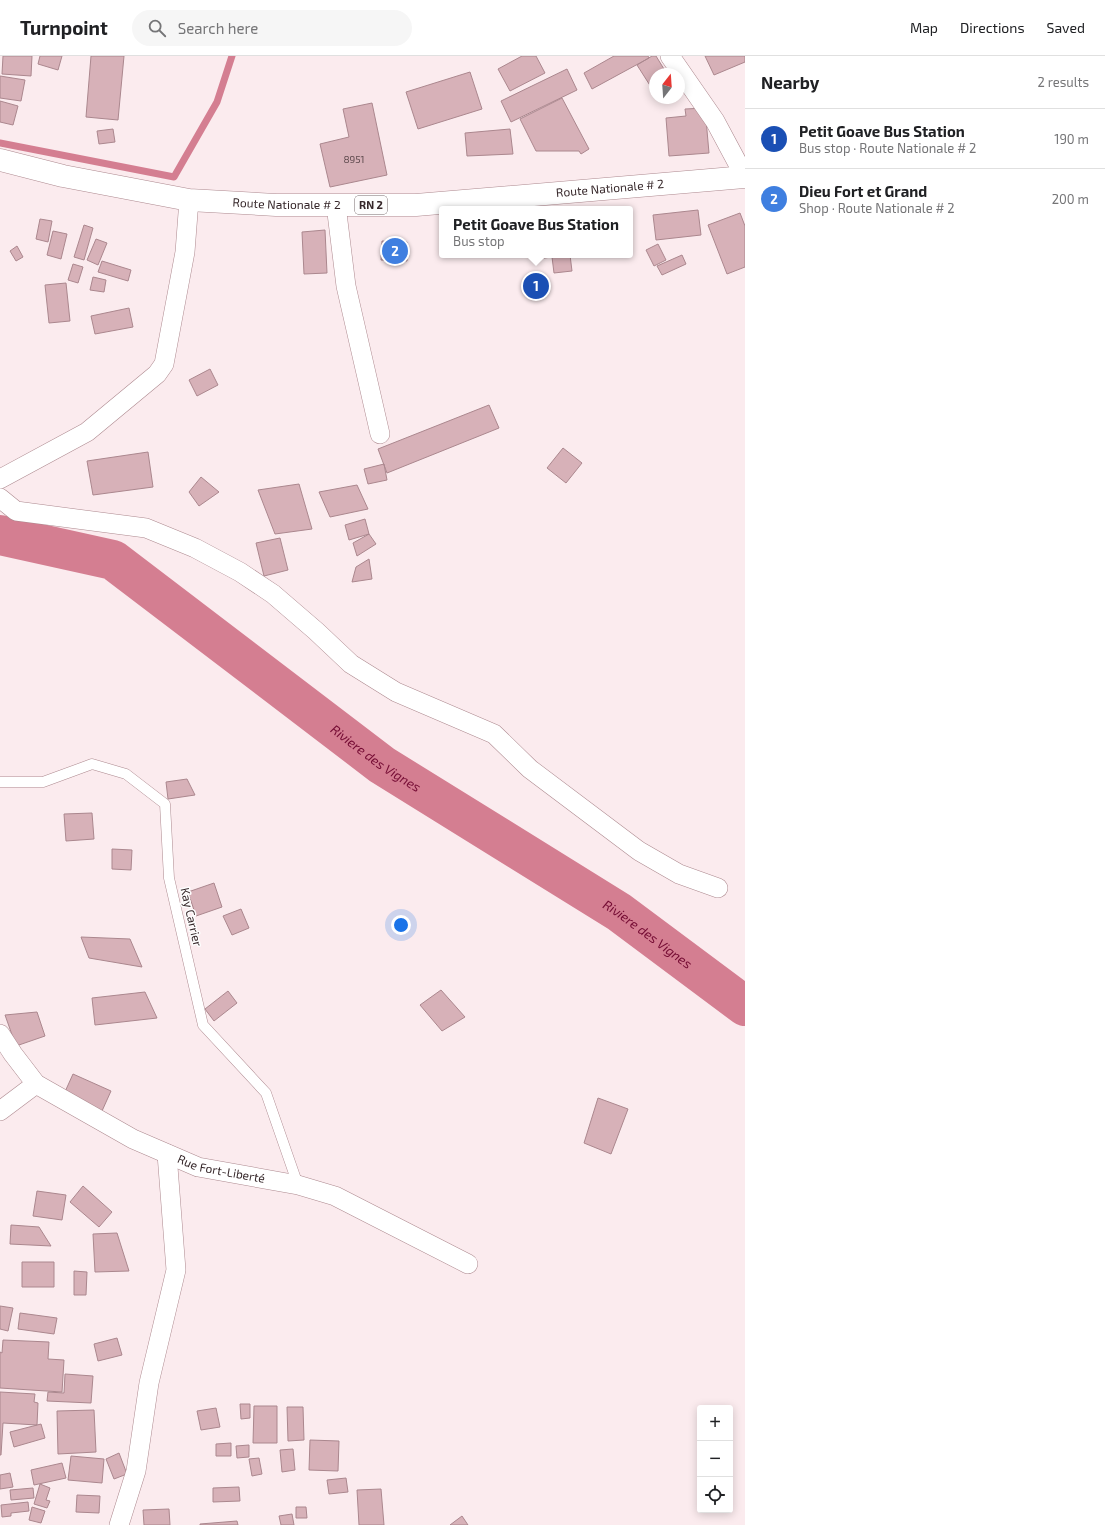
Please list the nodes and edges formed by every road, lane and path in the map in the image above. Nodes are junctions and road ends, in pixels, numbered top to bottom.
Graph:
1 (670, 56) edge
2 (0, 160) edge
3 (745, 177) edge
4 (188, 200) junction
5 (336, 205) junction
6 (380, 434) dead end
7 (0, 479) edge
8 (0, 498) edge
9 (0, 782) edge
10 (718, 888) dead end
11 (0, 1034) edge
12 (36, 1084) junction
13 (0, 1111) edge
14 (167, 1154) junction
15 (298, 1185) junction
16 (468, 1264) dead end
17 (119, 1525) edge

1 - 3 street
2 - 4 main road, Route Nationale # 2 / RN 2
3 - 5 main road, Route Nationale # 2 / RN 2
4 - 5 main road, Route Nationale # 2 / RN 2
4 - 7 street
5 - 6 street
8 - 10 street
9 - 15 lane, Kay Carrier
11 - 12 street, Rue Fort-Liberté
12 - 13 street
12 - 14 street, Rue Fort-Liberté
14 - 15 street, Rue Fort-Liberté
14 - 17 street
15 - 16 street, Rue Fort-Liberté

